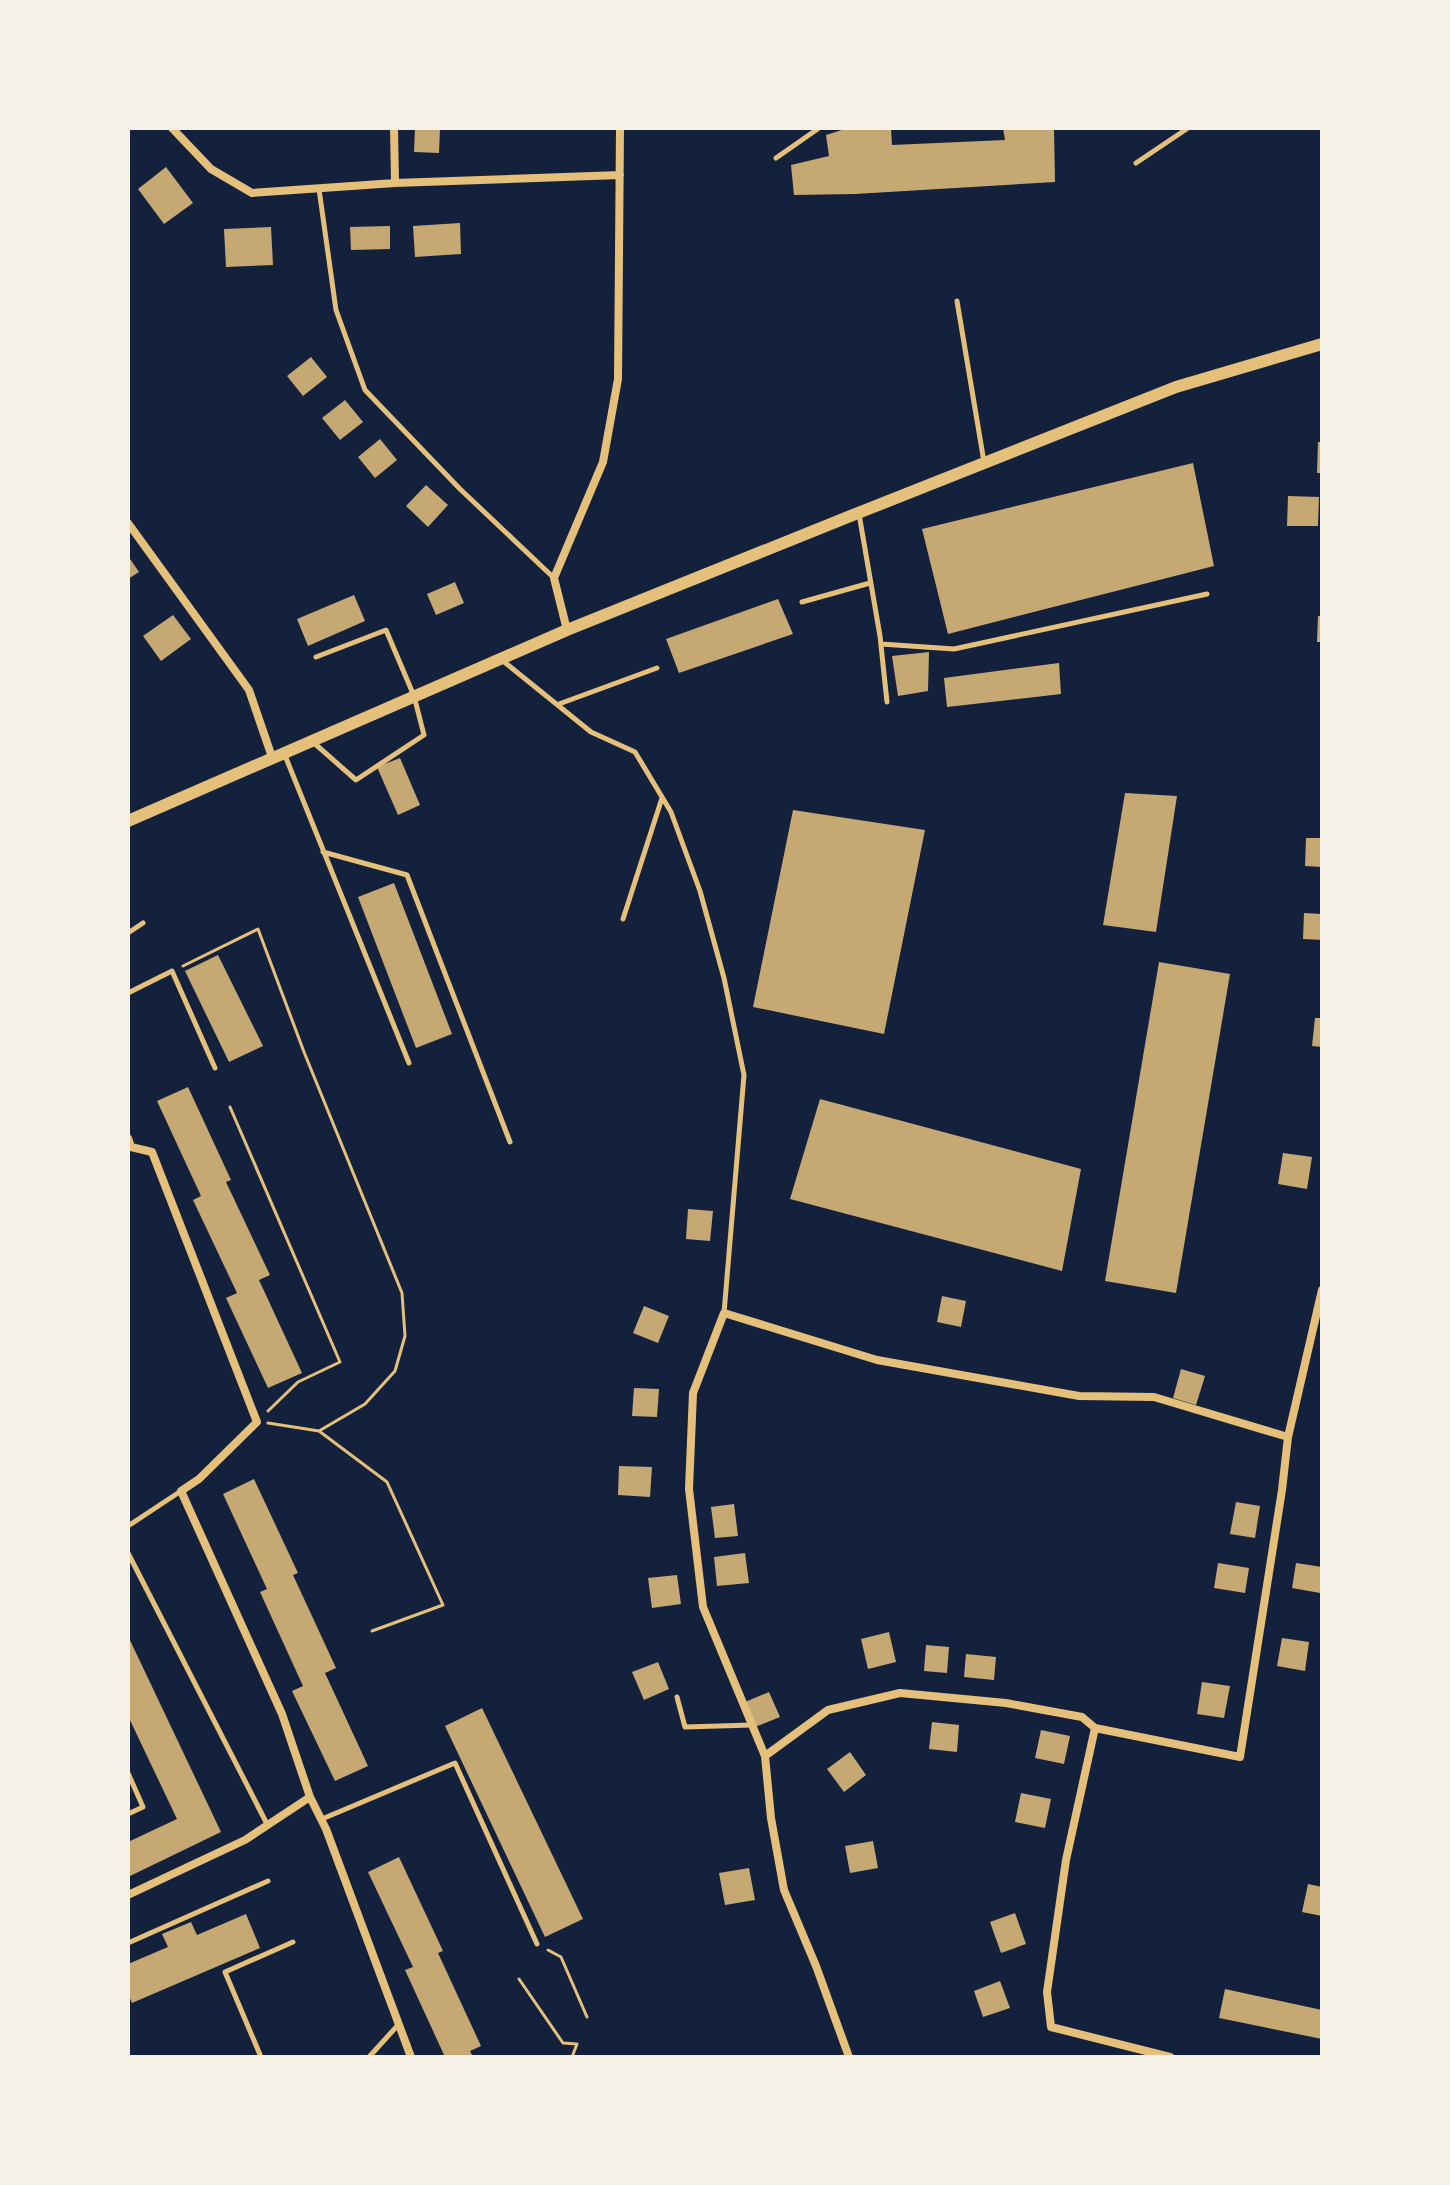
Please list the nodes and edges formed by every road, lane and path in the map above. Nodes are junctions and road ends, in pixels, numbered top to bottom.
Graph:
1 (172, 128) edge
2 (394, 128) edge
3 (620, 128) edge
4 (819, 128) edge
5 (1188, 128) edge
6 (776, 158) dead end
7 (1136, 163) dead end
8 (620, 175) junction
9 (395, 183) junction
10 (319, 188) junction
11 (957, 301) dead end
12 (1322, 344) edge
13 (984, 463) junction
14 (858, 513) junction
15 (128, 523) edge
16 (554, 578) junction
17 (870, 583) junction
18 (1207, 594) dead end
19 (802, 602) dead end
20 (567, 630) junction
21 (881, 644) junction
22 (316, 657) dead end
23 (500, 659) junction
24 (657, 668) dead end
25 (414, 696) junction
26 (887, 702) dead end
27 (558, 705) junction
28 (311, 740) junction
29 (278, 754) junction
30 (662, 797) junction
31 (128, 821) edge
32 (323, 852) junction
33 (623, 919) dead end
34 (143, 923) dead end
35 (128, 933) edge
36 (172, 971) junction
37 (128, 993) edge
38 (409, 1063) dead end
39 (215, 1068) dead end
40 (230, 1107) dead end
41 (510, 1142) dead end
42 (129, 1144) edge
43 (1322, 1290) edge
44 (724, 1313) junction
45 (257, 1422) junction
46 (319, 1431) junction
47 (1288, 1437) junction
48 (181, 1491) junction
49 (128, 1526) edge
50 (128, 1553) edge
51 (372, 1631) dead end
52 (677, 1697) dead end
53 (752, 1725) junction
54 (1095, 1728) junction
55 (765, 1756) junction
56 (128, 1773) edge
57 (310, 1797) junction
58 (128, 1814) edge
59 (321, 1819) junction
60 (268, 1825) junction
61 (268, 1881) dead end
62 (128, 1895) edge
63 (293, 1942) dead end
64 (128, 1943) edge
65 (537, 1944) joint
66 (519, 1979) dead end
67 (587, 2017) dead end
68 (398, 2024) junction
69 (261, 2057) edge
70 (369, 2057) edge
71 (411, 2057) edge
72 (572, 2057) edge
73 (849, 2057) edge
74 (1170, 2057) edge

1 - 10 street
2 - 9 street
3 - 8 street
4 - 6 lane
5 - 7 lane
8 - 9 street
8 - 16 street
9 - 10 street
10 - 16 lane
11 - 13 lane
12 - 13 street
13 - 14 street
14 - 17 lane
14 - 20 street
15 - 29 street
16 - 20 street
17 - 19 lane
17 - 21 lane
18 - 21 lane
20 - 23 street
21 - 26 lane
22 - 25 lane
23 - 25 street
23 - 27 lane
24 - 27 lane
25 - 28 street
25 - 28 lane
27 - 30 lane
28 - 29 street
29 - 31 street
29 - 32 lane
30 - 33 lane
30 - 44 lane
32 - 38 lane
32 - 41 lane
34 - 35 lane
36 - 37 lane
36 - 39 lane
36 - 46 path
40 - 45 path
42 - 45 street
43 - 47 street
44 - 47 street
44 - 53 street
45 - 46 path
45 - 48 street
46 - 51 path
47 - 54 street
48 - 49 lane
48 - 57 street
50 - 60 lane
52 - 53 lane
53 - 55 street
54 - 55 street
54 - 74 street
55 - 73 street
56 - 58 lane
57 - 59 street
57 - 60 street
59 - 65 lane
59 - 68 street
60 - 62 street
61 - 64 lane
63 - 69 lane
65 - 67 path
66 - 72 path
68 - 70 lane
68 - 71 street

